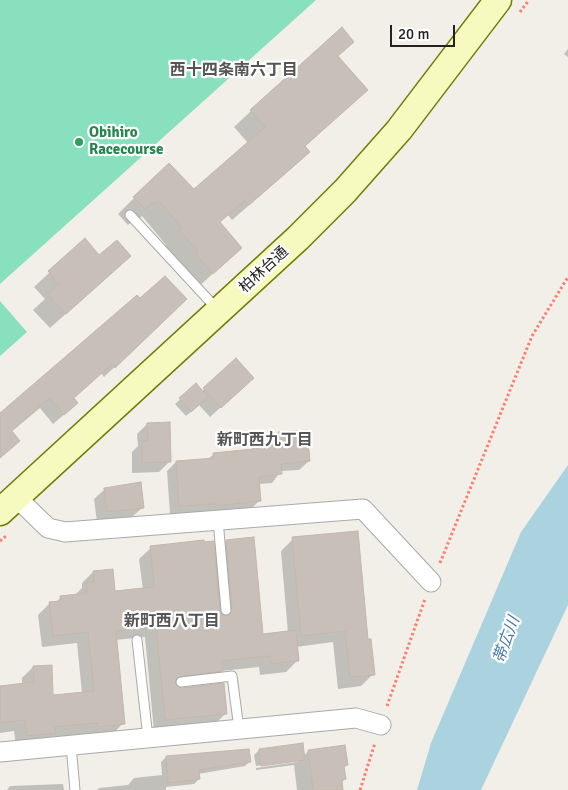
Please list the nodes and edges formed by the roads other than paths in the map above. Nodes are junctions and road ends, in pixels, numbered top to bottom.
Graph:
1 (498, 0) edge
2 (130, 215) dead end
3 (219, 311) junction
4 (8, 504) edge
5 (218, 520) junction
6 (431, 582) road end
7 (226, 610) dead end
8 (137, 640) dead end
9 (180, 682) dead end
10 (381, 725) road end
11 (238, 729) junction
12 (148, 738) junction
13 (71, 745) junction
14 (0, 752) edge
15 (74, 790) edge

1 - 3 street, 柏林台通
2 - 3 lane
3 - 4 street, 柏林台通
4 - 5 street
5 - 6 street
5 - 7 lane
8 - 12 lane
9 - 11 lane
10 - 11 street
11 - 12 street
12 - 13 street
13 - 14 street
13 - 15 lane

